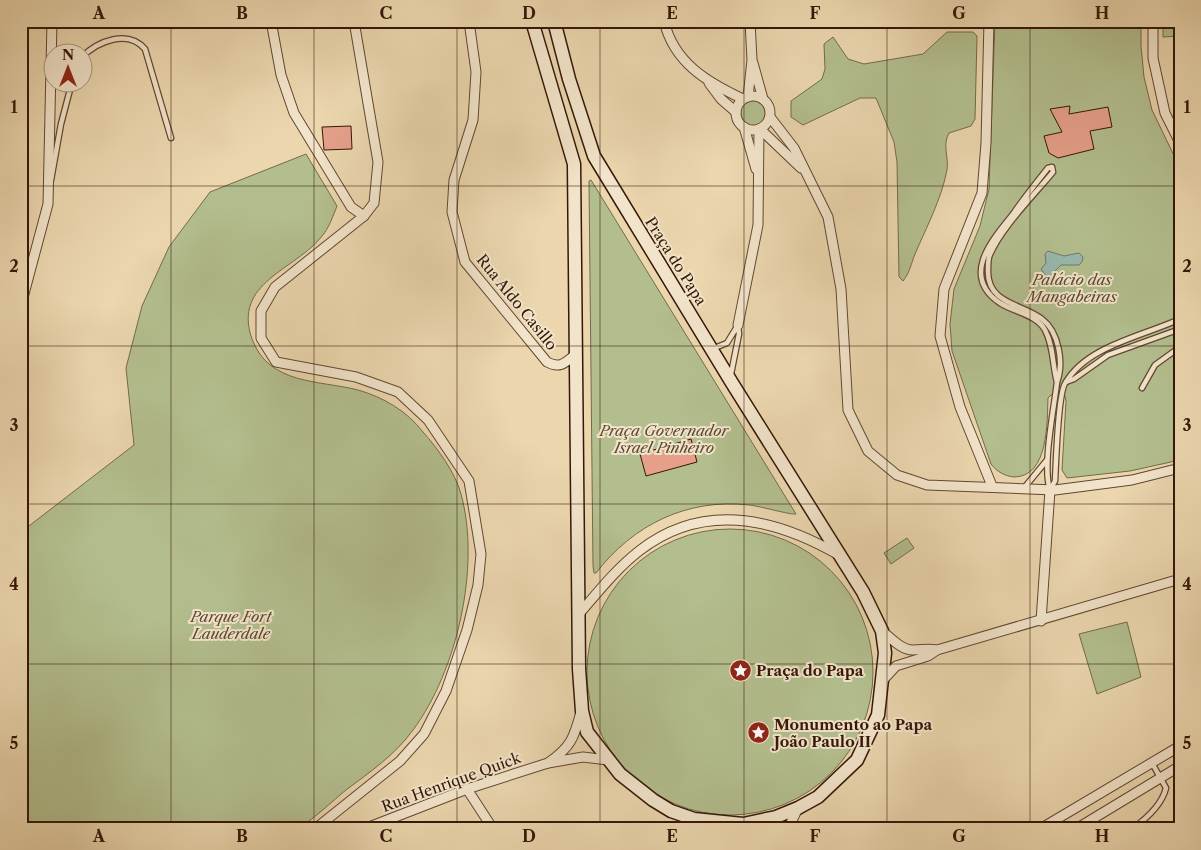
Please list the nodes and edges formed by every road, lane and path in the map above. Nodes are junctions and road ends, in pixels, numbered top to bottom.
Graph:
1 (271, 21) edge
2 (354, 21) edge
3 (469, 21) edge
4 (532, 21) edge
5 (554, 21) edge
6 (664, 21) edge
7 (750, 21) edge
8 (964, 21) edge
9 (1153, 21) edge
10 (53, 23) edge
11 (92, 49) edge
12 (752, 60) junction
13 (709, 83) junction
14 (69, 92) edge
15 (746, 98) junction
16 (763, 98) junction
17 (736, 112) junction
18 (770, 117) junction
19 (744, 127) junction
20 (759, 129) junction
21 (171, 138) dead end
22 (1180, 143) edge
23 (594, 156) junction
24 (574, 164) junction
25 (807, 174) junction
26 (759, 181) junction
27 (49, 186) junction
28 (364, 216) junction
29 (21, 305) edge
30 (1180, 319) edge
31 (738, 325) junction
32 (1180, 329) edge
33 (1180, 347) edge
34 (712, 350) junction
35 (576, 354) junction
36 (1057, 382) junction
37 (1066, 382) junction
38 (732, 383) junction
39 (1142, 388) dead end
40 (1048, 459) junction
41 (1180, 468) edge
42 (992, 486) junction
43 (1024, 488) junction
44 (1050, 490) junction
45 (841, 556) junction
46 (1180, 579) edge
47 (579, 614) junction
48 (1040, 621) junction
49 (882, 631) junction
50 (937, 650) junction
51 (884, 679) junction
52 (582, 711) junction
53 (1180, 746) edge
54 (608, 760) junction
55 (548, 763) junction
56 (1152, 763) junction
57 (1180, 766) edge
58 (1161, 778) junction
59 (467, 789) junction
60 (798, 808) junction
61 (759, 826) edge
62 (315, 829) edge
63 (364, 829) edge
64 (493, 829) edge
65 (788, 829) edge
66 (1040, 829) edge
67 (1076, 829) edge
68 (1132, 829) edge

1 - 28 street
2 - 28 street
3 - 35 street, Rua Aldo Casillo
4 - 24 street, Praça do Papa
5 - 23 street, Praça do Papa
6 - 13 street
7 - 12 street
8 - 42 street
9 - 22 street
10 - 27 street
11 - 21 lane
12 - 15 street
12 - 16 street
13 - 15 street
13 - 17 street
14 - 27 lane
15 - 16 street
15 - 17 street
16 - 18 street
17 - 19 street
18 - 20 street
18 - 25 street
19 - 20 street
19 - 26 street
20 - 25 street
20 - 26 street
23 - 24 street
23 - 34 street, Praça do Papa
24 - 35 street, Praça do Papa
25 - 42 street
26 - 31 street
27 - 29 street
28 - 62 street
30 - 37 lane
31 - 34 lane
31 - 38 lane
32 - 37 lane
33 - 39 lane
34 - 38 street, Praça do Papa
35 - 47 street, Praça do Papa
36 - 36 lane
36 - 40 lane
37 - 44 lane
38 - 45 street, Praça do Papa
40 - 43 lane
40 - 44 lane
41 - 44 street
42 - 43 street
43 - 44 street
44 - 48 street
45 - 47 street
45 - 49 street, Praça do Papa
46 - 48 street
47 - 52 street, Praça do Papa
48 - 50 street
49 - 50 street
49 - 51 street, Praça do Papa
50 - 51 street
51 - 60 street, Praça do Papa
52 - 54 street, Praça do Papa
52 - 55 street, Rua Henrique Quick
53 - 56 street
54 - 55 street, Rua Henrique Quick
54 - 61 street, Praça do Papa
55 - 59 street, Rua Henrique Quick
56 - 58 lane
56 - 66 street
57 - 58 street
58 - 67 street
58 - 68 lane
59 - 63 street, Rua Henrique Quick
59 - 64 street
60 - 61 street, Praça do Papa
60 - 65 street

